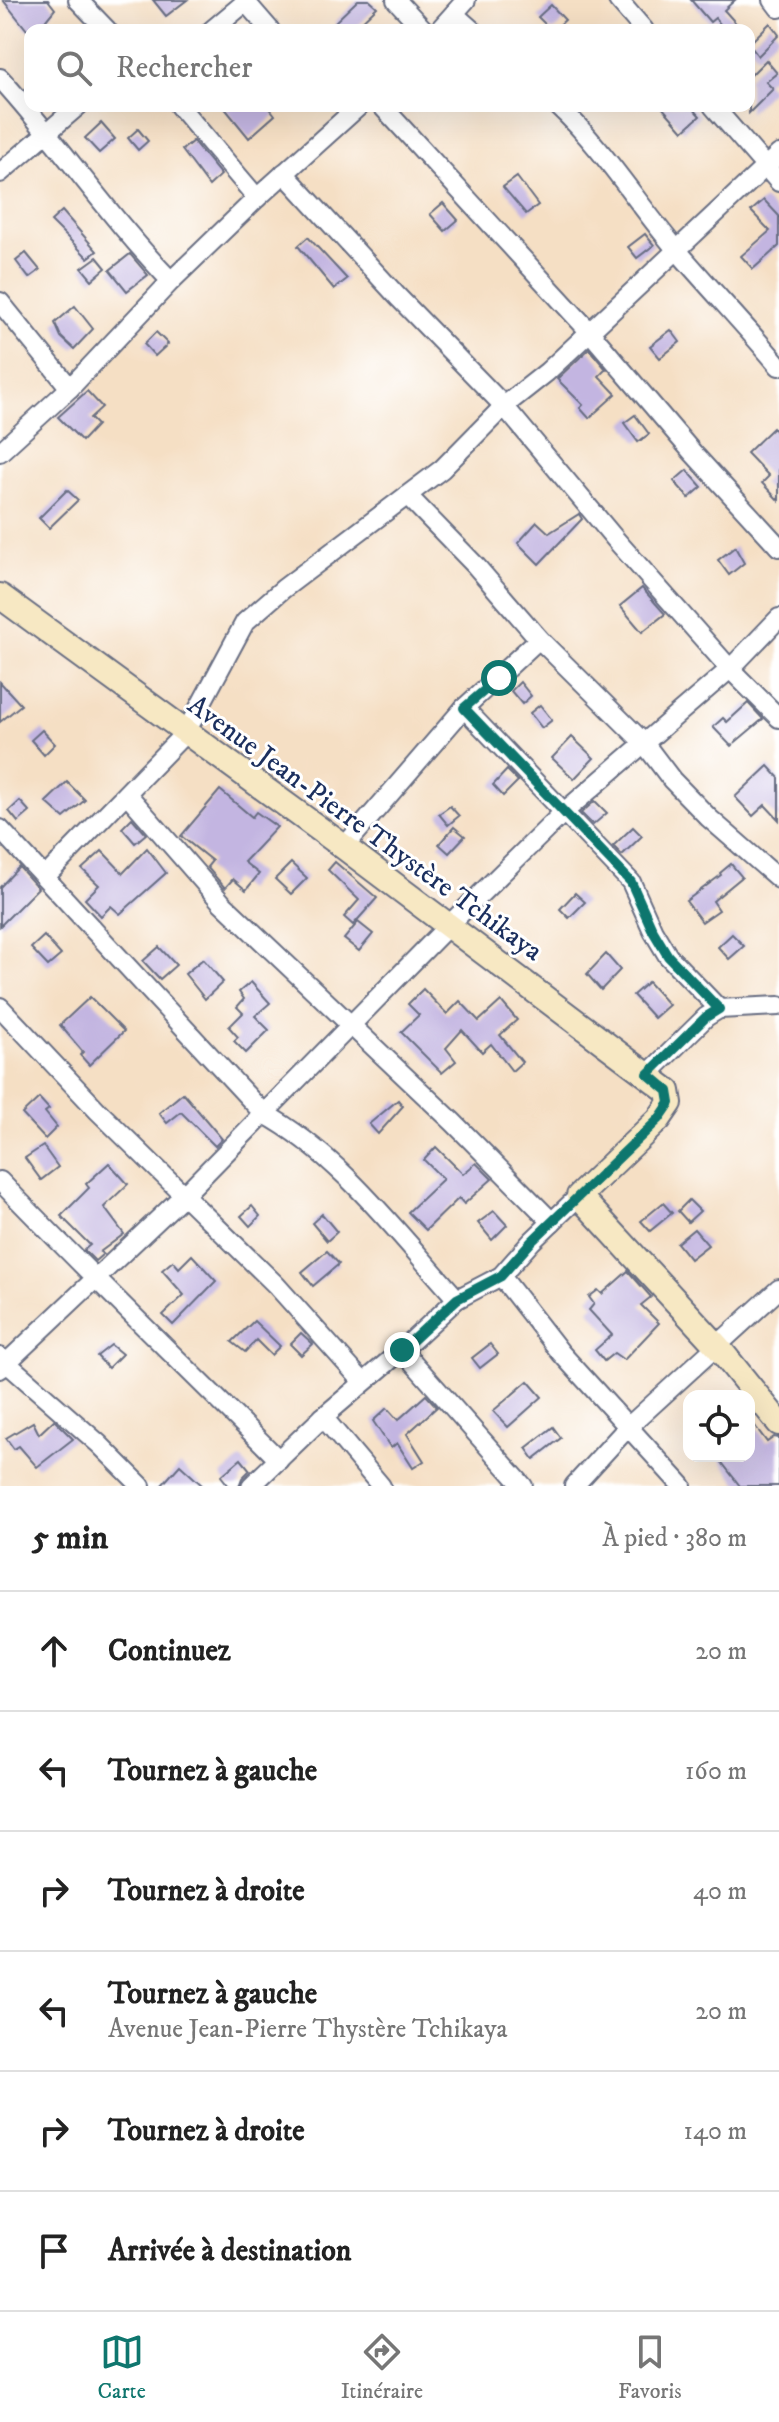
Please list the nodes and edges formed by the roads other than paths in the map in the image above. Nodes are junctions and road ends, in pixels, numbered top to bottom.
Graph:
1 (78, 0) edge
2 (396, 0) edge
3 (618, 0) edge
4 (773, 0) edge
5 (246, 1) edge
6 (460, 7) edge
7 (779, 8) edge
8 (101, 24) edge
9 (219, 24) edge
10 (265, 24) edge
11 (418, 24) edge
12 (444, 24) edge
13 (639, 24) edge
14 (0, 78) edge
15 (24, 106) edge
16 (30, 112) edge
17 (71, 112) edge
18 (184, 112) edge
19 (388, 112) edge
20 (564, 112) edge
21 (720, 112) edge
22 (339, 113) edge
23 (47, 132) junction
24 (773, 160) edge
25 (0, 173) edge
26 (284, 173) junction
27 (779, 182) edge
28 (257, 198) junction
29 (676, 249) junction
30 (171, 281) junction
31 (0, 302) edge
32 (589, 331) junction
33 (779, 366) edge
34 (70, 388) junction
35 (504, 406) junction
36 (0, 452) edge
37 (408, 496) junction
38 (779, 547) edge
39 (0, 596) edge
40 (779, 618) edge
41 (539, 639) junction
42 (730, 669) junction
43 (464, 708) junction
44 (779, 718) edge
45 (186, 732) junction
46 (644, 743) junction
47 (127, 794) junction
48 (564, 812) junction
49 (0, 829) edge
50 (344, 847) junction
51 (45, 877) junction
52 (779, 879) edge
53 (449, 925) junction
54 (779, 1006) edge
55 (0, 1007) edge
56 (719, 1009) junction
57 (350, 1027) junction
58 (648, 1074) junction
59 (263, 1113) junction
60 (0, 1181) edge
61 (183, 1196) junction
62 (579, 1196) junction
63 (552, 1222) junction
64 (501, 1276) junction
65 (94, 1278) junction
66 (779, 1289) edge
67 (457, 1299) junction
68 (717, 1346) junction
69 (402, 1350) junction
70 (2, 1363) edge
71 (363, 1382) junction
72 (323, 1417) junction
73 (779, 1423) edge
74 (627, 1428) junction
75 (279, 1460) junction
76 (141, 1486) edge
77 (251, 1486) edge
78 (381, 1486) edge
79 (523, 1486) edge
80 (574, 1486) edge
81 (682, 1486) edge

1 - 8 street
2 - 11 street
3 - 13 street
4 - 7 street
5 - 9 street
5 - 10 street
6 - 12 street
14 - 15 street
16 - 23 street
17 - 23 street
18 - 28 street
19 - 32 street
20 - 29 street
21 - 24 street
22 - 26 street
23 - 25 street
23 - 30 street
24 - 27 street
24 - 29 street
26 - 28 street
26 - 35 street
28 - 30 street
29 - 32 street
29 - 33 street
30 - 34 street
31 - 34 street
32 - 35 street
32 - 38 street
34 - 36 street
35 - 37 street
35 - 42 street
37 - 41 street
37 - 45 street
39 - 45 street, Avenue Jean-Pierre Thystère Tchikaya
40 - 42 street
41 - 43 street
41 - 46 street
42 - 44 street
42 - 46 street
43 - 48 street
43 - 50 street
45 - 47 street
45 - 50 street, Avenue Jean-Pierre Thystère Tchikaya
46 - 48 street
46 - 52 street
47 - 51 street
47 - 57 street
48 - 53 street
48 - 56 street
49 - 51 street
50 - 53 street, Avenue Jean-Pierre Thystère Tchikaya
51 - 59 street
53 - 57 street
53 - 58 street, Avenue Jean-Pierre Thystère Tchikaya
54 - 56 street
55 - 61 street
56 - 58 street
57 - 59 street
57 - 63 street
58 - 62 street, Avenue Jean-Pierre Thystère Tchikaya
59 - 61 street
59 - 67 street
60 - 65 street
61 - 65 street
61 - 71 street
62 - 63 street
62 - 68 street
63 - 64 street
64 - 67 street
64 - 74 street
65 - 70 street
65 - 75 street
66 - 68 street
67 - 69 street
68 - 73 street
68 - 74 street
69 - 71 street
69 - 79 street
70 - 76 street
71 - 72 street
72 - 75 street
72 - 78 street
74 - 80 street
74 - 81 street
75 - 77 street

